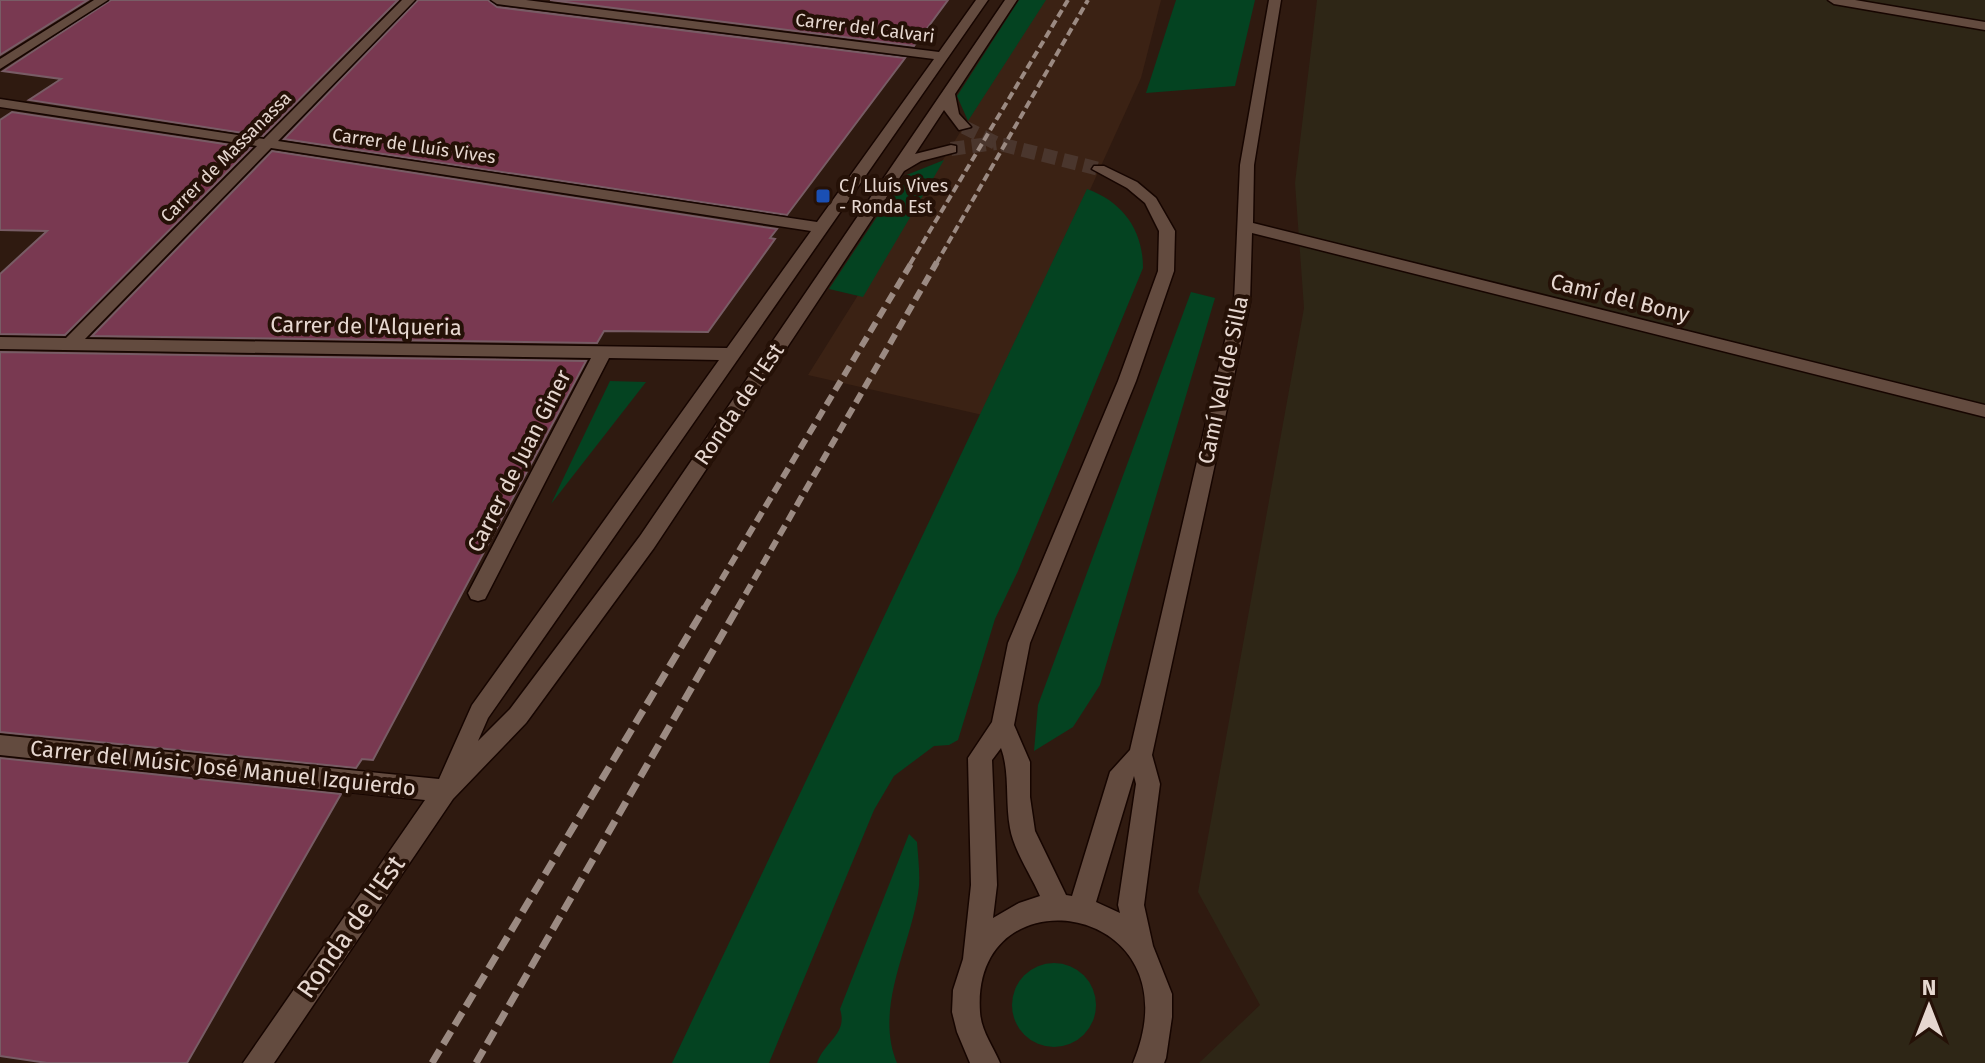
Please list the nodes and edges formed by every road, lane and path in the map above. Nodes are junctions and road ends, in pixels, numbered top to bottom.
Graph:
1 (102, 0) edge
2 (409, 0) edge
3 (497, 0) edge
4 (982, 0) edge
5 (1011, 0) edge
6 (1275, 0) edge
7 (1834, 0) edge
8 (1985, 26) edge
9 (943, 56) junction
10 (0, 65) edge
11 (948, 94) junction
12 (0, 103) edge
13 (964, 127) tunnel mouth
14 (267, 144) junction
15 (951, 149) tunnel mouth
16 (1099, 169) tunnel mouth
17 (896, 170) junction
18 (1245, 226) junction
19 (823, 228) junction
20 (0, 343) edge
21 (71, 343) junction
22 (603, 352) junction
23 (732, 354) junction
24 (1985, 411) edge
25 (478, 593) dead end
26 (1003, 725) junction
27 (0, 745) edge
28 (1140, 755) junction
29 (445, 791) junction
30 (1069, 908) junction
31 (1140, 948) junction
32 (975, 957) junction
33 (257, 1063) edge
34 (986, 1063) edge
35 (1147, 1063) edge

1 - 10 street
2 - 14 street, Carrer de Massanassa
3 - 9 street, Carrer del Calvari
4 - 9 street, Ronda de l'Est
5 - 11 street, Ronda de l'Est
6 - 18 street, Camí Vell de Silla
7 - 8 street
9 - 19 street, Ronda de l'Est
11 - 13 street
11 - 17 street, Ronda de l'Est
12 - 14 street, Carrer de Lluís Vives
14 - 19 street, Carrer de Lluís Vives
14 - 21 street, Carrer de Massanassa
15 - 17 street
16 - 26 street
17 - 29 street, Ronda de l'Est
18 - 24 street, Camí del Bony
18 - 28 street, Camí Vell de Silla
19 - 23 street, Ronda de l'Est
20 - 21 street, Carrer de l'Alqueria
21 - 22 street, Carrer de l'Alqueria
22 - 23 street, Carrer de l'Alqueria
22 - 25 street, Carrer de Juan Giner
23 - 29 street, Ronda de l'Est
26 - 30 street
26 - 32 street
27 - 29 street, Carrer del Músic José Manuel Izquierdo
28 - 30 street, Camí Vell de Silla
28 - 31 street, Camí Vell de Silla
29 - 33 street, Ronda de l'Est
30 - 31 street
30 - 32 street
31 - 35 street
32 - 34 street

